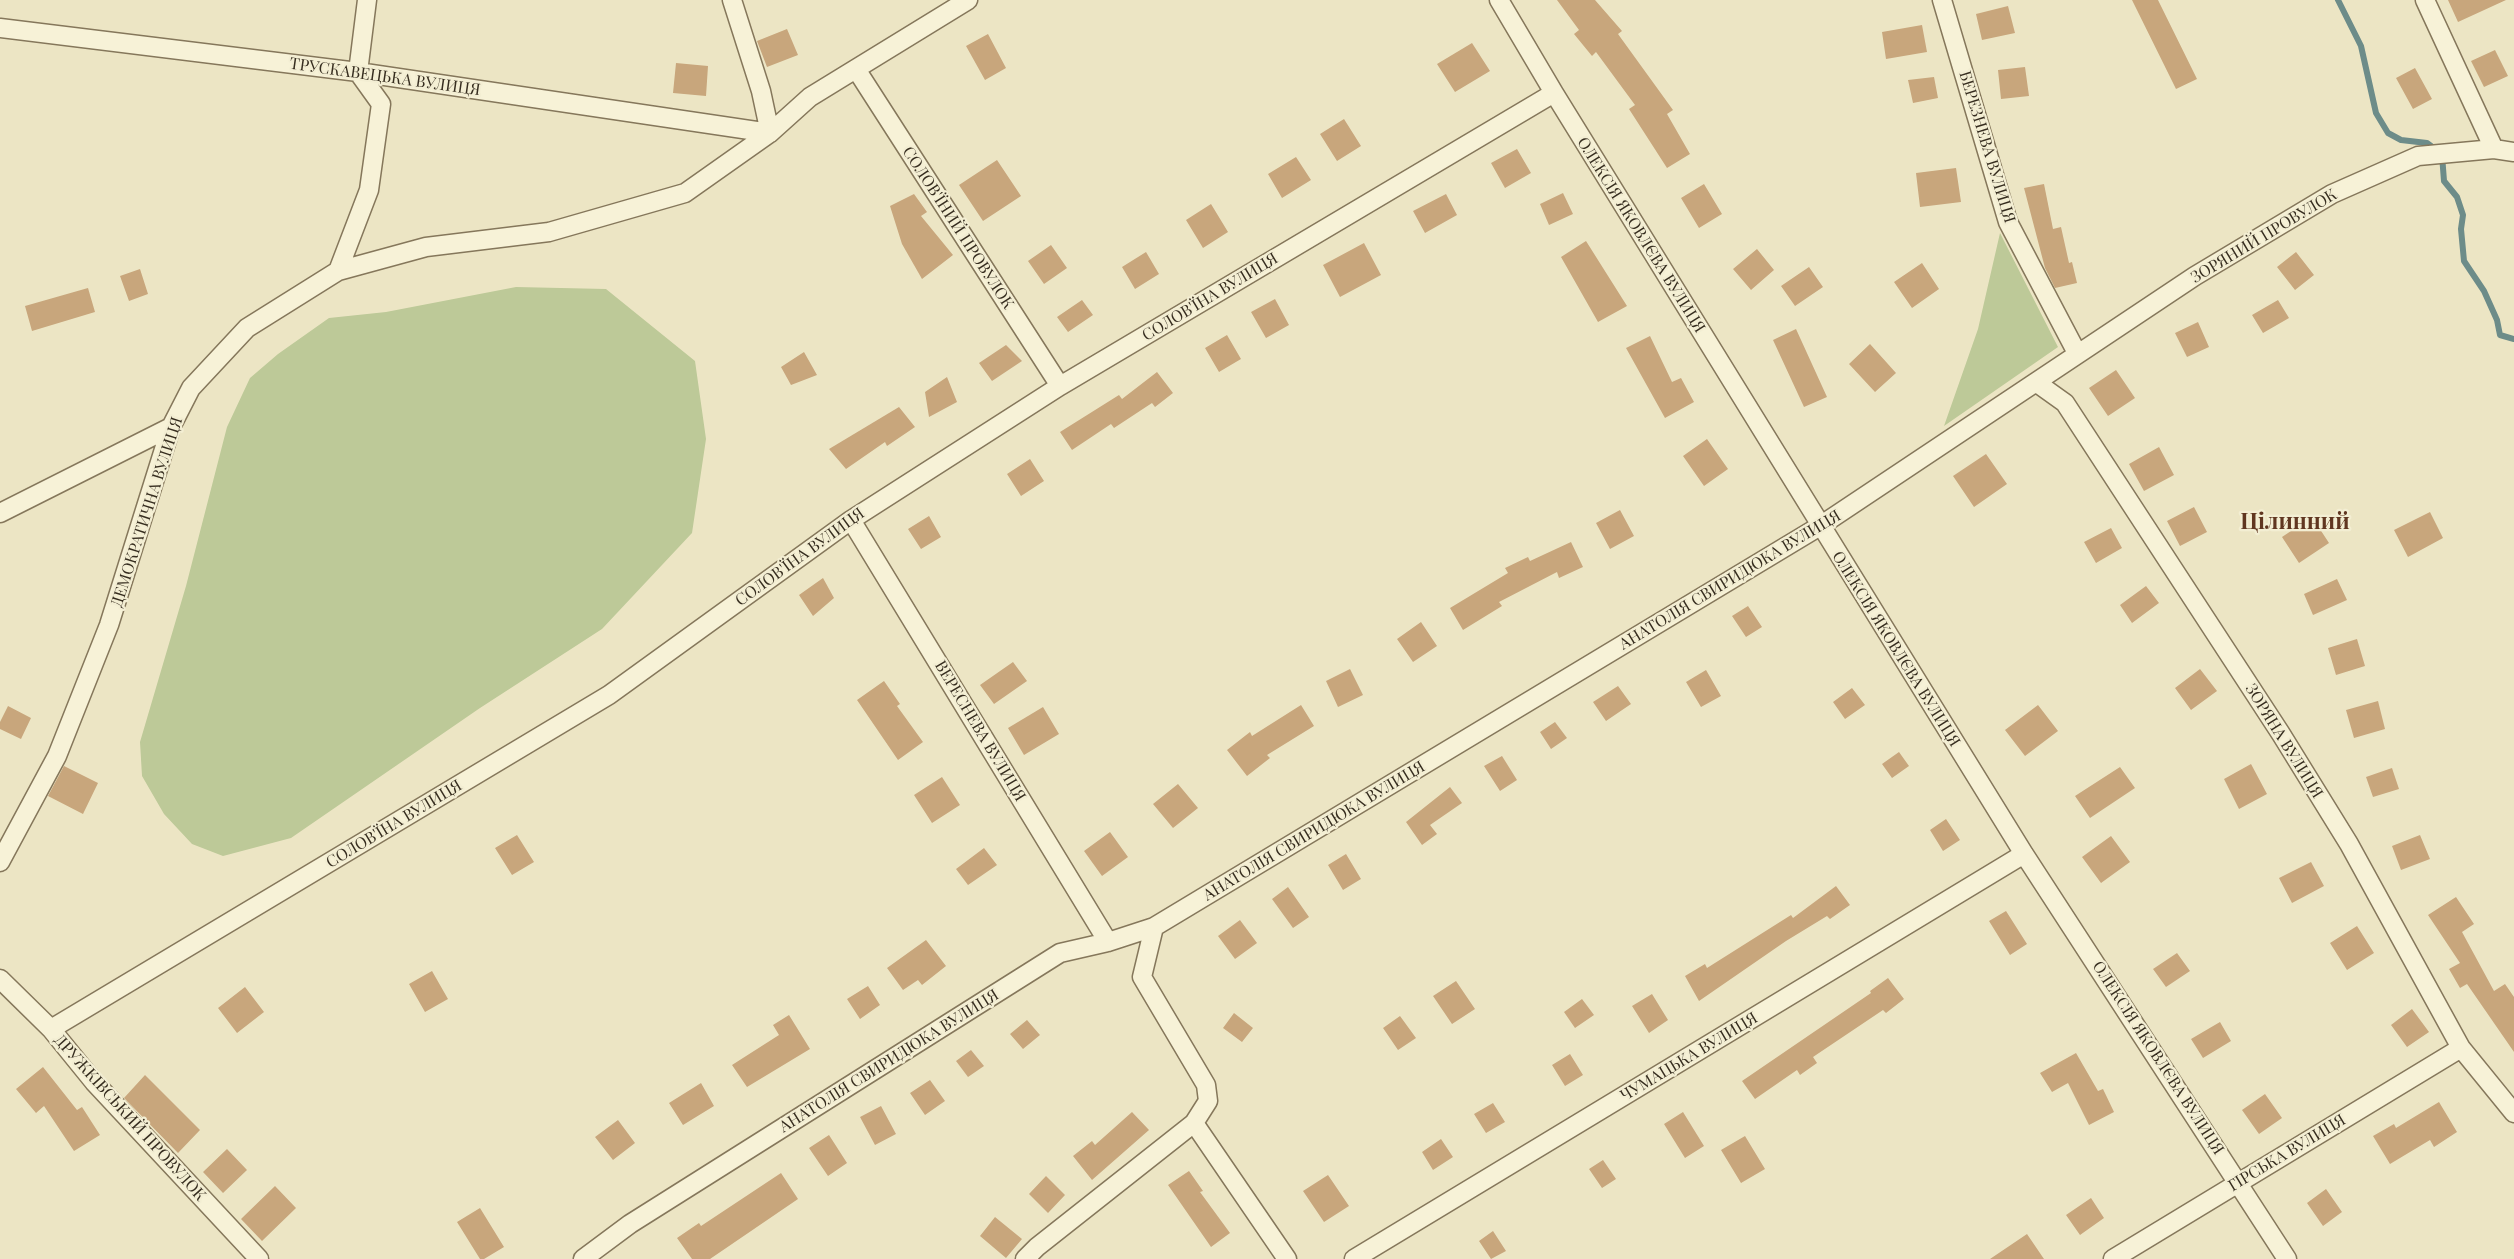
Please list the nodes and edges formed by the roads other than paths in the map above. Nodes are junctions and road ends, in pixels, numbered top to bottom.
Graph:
1 (367, 0) edge
2 (732, 0) edge
3 (968, 0) edge
4 (1499, 0) edge
5 (1942, 0) edge
6 (2425, 0) edge
7 (0, 28) edge
8 (856, 69) junction
9 (358, 72) junction
10 (1554, 93) junction
11 (770, 133) junction
12 (2494, 149) junction
13 (2514, 152) edge
14 (338, 271) junction
15 (2077, 353) junction
16 (2037, 382) junction
17 (1060, 386) junction
18 (171, 428) junction
19 (0, 513) edge
20 (851, 520) junction
21 (1820, 526) junction
22 (2024, 854) junction
23 (0, 862) edge
24 (1154, 927) junction
25 (1108, 942) junction
26 (0, 979) edge
27 (51, 1029) junction
28 (2461, 1048) junction
29 (2514, 1113) edge
30 (1194, 1123) junction
31 (2239, 1182) junction
32 (259, 1259) edge
33 (583, 1259) edge
34 (1025, 1259) edge
35 (1287, 1259) edge
36 (1354, 1259) edge
37 (2112, 1259) edge
38 (2287, 1259) edge

1 - 9 street
2 - 11 street
3 - 8 street, ДЕМОКРАТИЧНА ВУЛИЦЯ
4 - 10 street, ОЛЕКСІЯ ЯКОВЛЄВА ВУЛИЦЯ
5 - 15 street, БЕРЕЗНЕВА ВУЛИЦЯ
6 - 12 street
7 - 9 street, ТРУСКАВЕЦЬКА ВУЛИЦЯ
8 - 11 street, ДЕМОКРАТИЧНА ВУЛИЦЯ
8 - 17 street, СОЛОВ'ЇНИЙ ПРОВУЛОК
9 - 11 street, ТРУСКАВЕЦЬКА ВУЛИЦЯ
9 - 14 street
10 - 17 street, СОЛОВ'ЇНА ВУЛИЦЯ
10 - 21 street, ОЛЕКСІЯ ЯКОВЛЄВА ВУЛИЦЯ
11 - 14 street, ДЕМОКРАТИЧНА ВУЛИЦЯ
12 - 13 street, ЗОРЯНИЙ ПРОВУЛОК
12 - 15 street, ЗОРЯНИЙ ПРОВУЛОК
14 - 18 street, ДЕМОКРАТИЧНА ВУЛИЦЯ
15 - 16 street, ЗОРЯНИЙ ПРОВУЛОК
16 - 21 street, АНАТОЛІЯ СВИРИДЮКА ВУЛИЦЯ
16 - 28 street, ЗОРЯНА ВУЛИЦЯ
17 - 20 street, СОЛОВ'ЇНА ВУЛИЦЯ
18 - 19 street
18 - 23 street, ДЕМОКРАТИЧНА ВУЛИЦЯ
20 - 25 street, ВЕРЕСНЕВА ВУЛИЦЯ
20 - 27 street, СОЛОВ'ЇНА ВУЛИЦЯ
21 - 22 street, ОЛЕКСІЯ ЯКОВЛЄВА ВУЛИЦЯ
21 - 24 street, АНАТОЛІЯ СВИРИДЮКА ВУЛИЦЯ
22 - 31 street, ОЛЕКСІЯ ЯКОВЛЄВА ВУЛИЦЯ
22 - 36 street, ЧУМАЦЬКА ВУЛИЦЯ
24 - 25 street, АНАТОЛІЯ СВИРИДЮКА ВУЛИЦЯ
24 - 30 street
25 - 33 street, АНАТОЛІЯ СВИРИДЮКА ВУЛИЦЯ
26 - 27 street, ДРУЖКІВСЬКИЙ ПРОВУЛОК
27 - 32 street, ДРУЖКІВСЬКИЙ ПРОВУЛОК
28 - 29 street, ЗОРЯНА ВУЛИЦЯ
28 - 31 street, ГІРСЬКА ВУЛИЦЯ
30 - 34 street
30 - 35 street
31 - 37 street, ГІРСЬКА ВУЛИЦЯ
31 - 38 street, ОЛЕКСІЯ ЯКОВЛЄВА ВУЛИЦЯ

